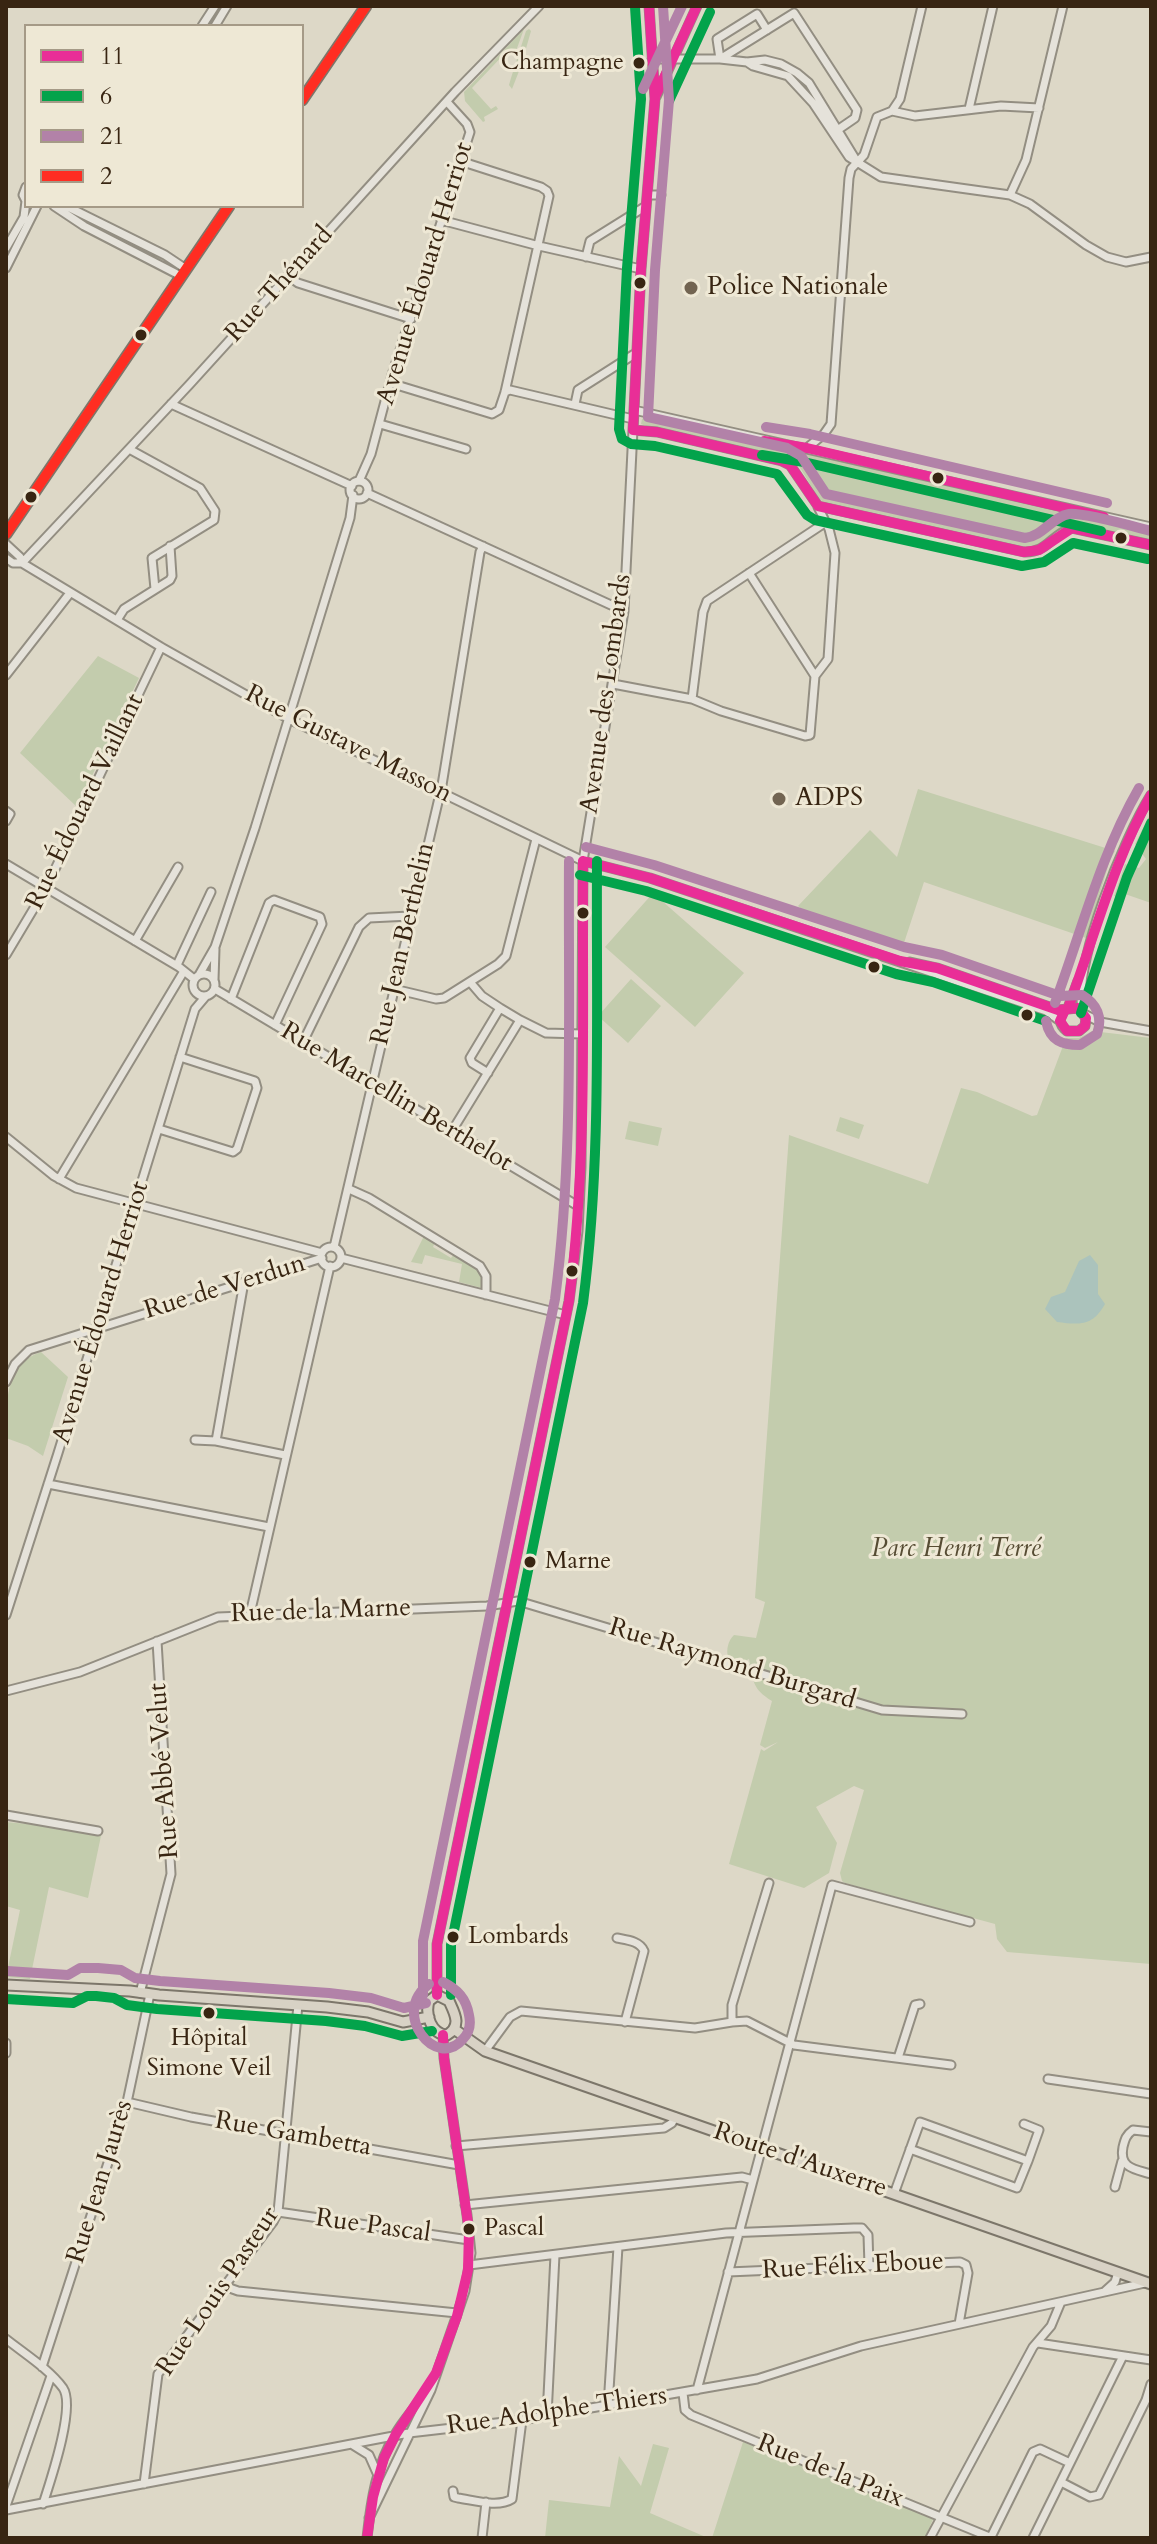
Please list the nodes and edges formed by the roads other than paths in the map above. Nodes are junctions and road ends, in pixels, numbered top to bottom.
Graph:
1 (215, 6) edge
2 (227, 6) edge
3 (366, 6) edge
4 (539, 6) edge
5 (649, 6) edge
6 (697, 6) edge
7 (922, 6) edge
8 (993, 6) edge
9 (1063, 6) edge
10 (203, 24) edge
11 (216, 24) edge
12 (767, 30) junction
13 (652, 59) junction
14 (673, 59) junction
15 (720, 59) junction
16 (747, 62) junction
17 (304, 97) edge
18 (655, 99) junction
19 (447, 102) junction
20 (1039, 108) junction
21 (969, 109) junction
22 (892, 111) junction
23 (839, 129) junction
24 (460, 161) junction
25 (857, 162) junction
26 (647, 195) junction
27 (661, 195) dead end
28 (1010, 195) junction
29 (646, 206) junction
30 (25, 208) edge
31 (36, 208) edge
32 (57, 208) edge
33 (70, 208) edge
34 (228, 208) edge
35 (441, 220) junction
36 (539, 246) junction
37 (6, 248) edge
38 (586, 257) junction
39 (1149, 257) edge
40 (6, 268) edge
41 (641, 269) junction
42 (183, 272) junction
43 (288, 276) junction
44 (411, 319) junction
45 (636, 353) junction
46 (390, 383) junction
47 (505, 392) junction
48 (171, 404) junction
49 (575, 404) junction
50 (633, 414) junction
51 (380, 424) junction
52 (633, 430) junction
53 (802, 448) junction
54 (129, 449) junction
55 (466, 449) dead end
56 (790, 465) junction
57 (359, 490) junction
58 (818, 506) junction
59 (826, 522) junction
60 (8, 526) edge
61 (1151, 527) edge
62 (6, 544) edge
63 (1151, 545) edge
64 (170, 546) junction
65 (483, 546) junction
66 (6, 558) edge
67 (22, 563) junction
68 (749, 573) junction
69 (155, 589) junction
70 (70, 593) junction
71 (624, 611) junction
72 (117, 620) junction
73 (161, 647) junction
74 (6, 675) edge
75 (815, 676) junction
76 (613, 684) junction
77 (692, 699) junction
78 (289, 719) junction
79 (440, 792) junction
80 (1151, 795) edge
81 (6, 811) edge
82 (6, 821) edge
83 (536, 839) junction
84 (583, 861) junction
85 (6, 864) edge
86 (178, 867) dead end
87 (46, 888) junction
88 (211, 892) dead end
89 (410, 916) junction
90 (135, 941) junction
91 (215, 947) junction
92 (6, 955) edge
93 (900, 961) junction
94 (180, 968) junction
95 (1083, 968) junction
96 (196, 977) junction
97 (470, 982) junction
98 (214, 985) junction
99 (193, 989) junction
100 (394, 989) junction
101 (206, 996) junction
102 (231, 999) junction
103 (500, 1008) junction
104 (195, 1009) junction
105 (1066, 1009) junction
106 (1083, 1012) junction
107 (520, 1020) junction
108 (1060, 1021) junction
109 (275, 1025) junction
110 (1112, 1025) junction
111 (1082, 1029) junction
112 (1151, 1031) edge
113 (582, 1034) junction
114 (303, 1042) junction
115 (180, 1057) junction
116 (488, 1073) junction
117 (373, 1084) junction
118 (159, 1129) junction
119 (452, 1131) junction
120 (6, 1137) edge
121 (59, 1179) junction
122 (349, 1189) junction
123 (135, 1204) junction
124 (578, 1206) junction
125 (334, 1247) junction
126 (322, 1256) junction
127 (341, 1258) junction
128 (330, 1266) junction
129 (244, 1282) junction
130 (486, 1295) junction
131 (566, 1315) junction
132 (96, 1329) junction
133 (6, 1382) edge
134 (195, 1440) dead end
135 (216, 1441) junction
136 (285, 1455) junction
137 (48, 1484) junction
138 (269, 1527) junction
139 (505, 1603) junction
140 (250, 1614) junction
141 (6, 1615) edge
142 (157, 1641) junction
143 (724, 1651) dead end
144 (721, 1662) junction
145 (6, 1691) edge
146 (962, 1714) dead end
147 (6, 1815) edge
148 (98, 1831) dead end
149 (769, 1883) dead end
150 (970, 1922) dead end
151 (617, 1938) dead end
152 (6, 1985) edge
153 (145, 1993) junction
154 (437, 1995) junction
155 (920, 2004) dead end
156 (298, 2005) junction
157 (429, 2017) junction
158 (625, 2022) junction
159 (732, 2022) junction
160 (454, 2029) junction
161 (443, 2035) junction
162 (790, 2042) junction
163 (6, 2043) edge
164 (485, 2051) junction
165 (6, 2053) edge
166 (898, 2058) junction
167 (951, 2065) dead end
168 (1048, 2079) dead end
169 (1151, 2094) edge
170 (127, 2102) junction
171 (675, 2117) junction
172 (1024, 2124) dead end
173 (1151, 2132) edge
174 (286, 2133) junction
175 (456, 2146) junction
176 (761, 2147) junction
177 (910, 2149) junction
178 (1028, 2161) junction
179 (1122, 2161) junction
180 (459, 2165) junction
181 (1151, 2174) edge
182 (753, 2180) junction
183 (1115, 2187) dead end
184 (894, 2194) junction
185 (465, 2205) junction
186 (278, 2212) junction
187 (739, 2233) junction
188 (469, 2240) junction
189 (618, 2247) junction
190 (555, 2255) junction
191 (469, 2265) junction
192 (869, 2266) junction
193 (728, 2272) junction
194 (1118, 2272) junction
195 (1150, 2281) edge
196 (224, 2286) junction
197 (1102, 2293) junction
198 (1061, 2302) junction
199 (457, 2313) junction
200 (959, 2324) junction
201 (1051, 2326) junction
202 (6, 2339) edge
203 (1038, 2343) junction
204 (1059, 2345) junction
205 (1123, 2356) junction
206 (1151, 2360) edge
207 (42, 2367) junction
208 (437, 2371) junction
209 (51, 2376) junction
210 (1151, 2384) edge
211 (697, 2390) junction
212 (683, 2393) junction
213 (608, 2406) junction
214 (547, 2416) junction
215 (522, 2420) junction
216 (409, 2433) junction
217 (394, 2436) junction
218 (351, 2444) junction
219 (1070, 2463) junction
220 (377, 2475) junction
221 (1061, 2482) junction
222 (144, 2484) junction
223 (453, 2491) dead end
224 (486, 2502) junction
225 (43, 2504) junction
226 (6, 2508) edge
227 (940, 2516) junction
228 (369, 2518) junction
229 (367, 2538) edge
230 (482, 2538) edge
231 (930, 2538) edge
232 (991, 2538) edge
233 (1033, 2538) edge

1 - 10 street
2 - 11 street
3 - 17 main road
4 - 19 street, Rue Thénard
5 - 13 street, Avenue des Lombards
6 - 14 street, Avenue des Lombards
7 - 22 street
8 - 21 street
9 - 20 street
12 - 15 street
12 - 15 street
12 - 23 street
13 - 14 street
13 - 18 street, Avenue des Lombards
14 - 15 street
14 - 18 street, Avenue des Lombards
15 - 16 street
16 - 23 street
16 - 25 street
18 - 26 street, Avenue des Lombards
19 - 24 street, Avenue Édouard Herriot
19 - 43 street, Rue Thénard
20 - 21 street
20 - 28 street
21 - 22 street
22 - 25 street
23 - 25 street
24 - 35 street, Avenue Édouard Herriot
24 - 36 street
25 - 28 street
25 - 53 street
26 - 27 street
26 - 29 street, Avenue des Lombards
28 - 39 street
29 - 38 street
29 - 41 street, Avenue des Lombards
30 - 37 street
31 - 40 street
32 - 42 street
33 - 42 street
34 - 42 main road
35 - 36 street
35 - 44 street, Avenue Édouard Herriot
36 - 38 street
36 - 47 street
38 - 41 street
41 - 45 street, Avenue des Lombards
42 - 60 main road
43 - 44 street
43 - 48 street, Rue Thénard
44 - 46 street, Avenue Édouard Herriot
45 - 49 street
45 - 50 street, Avenue des Lombards
46 - 47 street
46 - 51 street, Avenue Édouard Herriot
47 - 49 street
48 - 54 street, Rue Thénard
48 - 57 street
49 - 50 street
50 - 52 street, Avenue des Lombards
50 - 53 street
51 - 55 street
51 - 57 street, Avenue Édouard Herriot
52 - 56 street
52 - 71 street, Avenue des Lombards
53 - 56 street
53 - 61 street
54 - 64 street
54 - 67 street, Rue Thénard
56 - 58 street
57 - 65 street
57 - 78 street, Avenue Édouard Herriot
58 - 59 street
58 - 63 street
59 - 68 street
59 - 75 street
62 - 67 street, Rue Gustave Masson
64 - 69 street
64 - 69 street
65 - 71 street
65 - 79 street, Rue Jean Berthelin
66 - 67 street, Rue Gustave Masson
67 - 70 street, Rue Gustave Masson
68 - 75 street
68 - 77 street
69 - 72 street
70 - 72 street, Rue Gustave Masson
70 - 74 street
71 - 76 street, Avenue des Lombards
72 - 73 street, Rue Gustave Masson
73 - 78 street, Rue Gustave Masson
73 - 87 street, Rue Édouard Vaillant
75 - 77 street
76 - 77 street
76 - 84 street, Avenue des Lombards
78 - 79 street, Rue Gustave Masson
78 - 91 street
79 - 83 street, Rue Gustave Masson
79 - 89 street, Rue Jean Berthelin
80 - 95 street
81 - 82 street
83 - 84 street, Rue Gustave Masson
83 - 97 street
84 - 93 street, Rue Gustave Masson
84 - 113 street, Avenue des Lombards
85 - 87 street
86 - 90 street
87 - 90 street
87 - 92 street, Rue Édouard Vaillant
88 - 94 street
89 - 100 street, Rue Jean Berthelin
89 - 114 street
90 - 94 street
91 - 96 street
91 - 98 street
93 - 105 street
93 - 108 street
94 - 96 street
94 - 121 street
95 - 105 street
95 - 106 street
96 - 98 street
96 - 99 street
97 - 100 street
97 - 103 street
98 - 101 street
98 - 102 street, Rue Marcellin Berthelot
99 - 101 street
99 - 104 street, Avenue Édouard Herriot
100 - 117 street, Rue Jean Berthelin
101 - 104 street, Avenue Édouard Herriot
102 - 109 street, Rue Marcellin Berthelot
102 - 109 street
103 - 107 street
103 - 116 street
104 - 115 street, Avenue Édouard Herriot
105 - 106 street
105 - 108 street
106 - 110 street
106 - 111 street
107 - 113 street
107 - 116 street
108 - 111 street
109 - 114 street, Rue Marcellin Berthelot
110 - 111 street
110 - 112 street
113 - 124 street, Avenue des Lombards
114 - 117 street, Rue Marcellin Berthelot
115 - 118 street, Avenue Édouard Herriot
115 - 118 street
116 - 119 street
117 - 119 street, Rue Marcellin Berthelot
117 - 122 street, Rue Jean Berthelin
118 - 123 street, Avenue Édouard Herriot
119 - 124 street, Rue Marcellin Berthelot
120 - 121 street
121 - 123 street
122 - 125 street, Rue Jean Berthelin
122 - 130 street
123 - 126 street
123 - 132 street, Avenue Édouard Herriot
124 - 131 street, Avenue des Lombards
125 - 126 street
125 - 127 street
126 - 128 street
126 - 129 street, Rue de Verdun
127 - 128 street
127 - 130 street
128 - 136 street
129 - 132 street, Rue de Verdun
129 - 135 street
130 - 131 street
131 - 139 street, Avenue des Lombards
132 - 133 street, Rue de Verdun
132 - 137 street, Avenue Édouard Herriot
134 - 135 street
135 - 136 street
136 - 138 street
137 - 138 street
137 - 141 street, Avenue Édouard Herriot
138 - 140 street
139 - 140 street, Rue de la Marne
139 - 144 street, Rue Raymond Burgard
139 - 154 street, Avenue des Lombards
140 - 142 street, Rue de la Marne
142 - 145 street, Rue de la Marne
142 - 153 street, Rue Abbé Velut
143 - 144 street
144 - 146 street, Rue Raymond Burgard
147 - 148 street
149 - 159 street
150 - 162 street
151 - 158 street
152 - 153 main road
153 - 156 main road
153 - 170 street, Rue Jean Jaurès
154 - 157 main road
154 - 160 main road
155 - 166 street
156 - 157 main road
156 - 174 street, Rue Louis Pasteur
157 - 161 main road
158 - 159 street
158 - 164 street
159 - 162 street
160 - 161 main road
160 - 164 main road, Route d'Auxerre
161 - 175 street
162 - 166 street
162 - 176 street
163 - 165 street
164 - 171 main road, Route d'Auxerre
166 - 167 street
168 - 169 street
170 - 174 street, Rue Gambetta
170 - 207 street, Rue Jean Jaurès
171 - 175 street
171 - 176 main road, Route d'Auxerre
172 - 178 street
173 - 179 street
174 - 180 street, Rue Gambetta
174 - 186 street, Rue Louis Pasteur
175 - 180 street
176 - 182 street
176 - 184 main road, Route d'Auxerre
177 - 178 street
177 - 178 street
177 - 184 street
179 - 181 street
179 - 183 street
180 - 185 street
182 - 185 street
182 - 187 street
184 - 194 main road, Route d'Auxerre
185 - 188 street
186 - 188 street, Rue Pascal
186 - 196 street, Rue Louis Pasteur
187 - 189 street
187 - 192 street
187 - 193 street
188 - 191 street
189 - 190 street
189 - 213 street
190 - 191 street
190 - 214 street
191 - 199 street
192 - 193 street, Rue Félix Eboue
192 - 200 street, Rue Félix Eboue
193 - 211 street
194 - 195 main road, Route d'Auxerre
194 - 197 street
195 - 197 street, Rue Adolphe Thiers
196 - 199 street
196 - 222 street, Rue Louis Pasteur
197 - 198 street, Rue Adolphe Thiers
198 - 200 street, Rue Adolphe Thiers
198 - 201 street
199 - 208 street
200 - 211 street, Rue Adolphe Thiers
201 - 203 street
201 - 204 street
202 - 207 street
203 - 204 street
203 - 227 street
204 - 205 street
205 - 206 street
205 - 219 street
207 - 209 street
208 - 216 street
208 - 217 street
209 - 225 street
209 - 226 street
210 - 221 street
211 - 212 street, Rue Adolphe Thiers
212 - 213 street, Rue Adolphe Thiers
212 - 227 street, Rue de la Paix
213 - 214 street, Rue Adolphe Thiers
214 - 215 street, Rue Adolphe Thiers
215 - 216 street, Rue Adolphe Thiers
215 - 224 street
216 - 217 street, Rue Adolphe Thiers
216 - 228 street
217 - 218 street, Rue Adolphe Thiers
217 - 220 street
218 - 220 street
218 - 222 street, Rue Adolphe Thiers
219 - 221 street
219 - 232 street
220 - 228 street
221 - 233 street
222 - 225 street, Rue Adolphe Thiers
223 - 224 street
224 - 230 street
225 - 226 street, Rue Adolphe Thiers
227 - 231 street
227 - 232 street, Rue de la Paix
228 - 229 street

